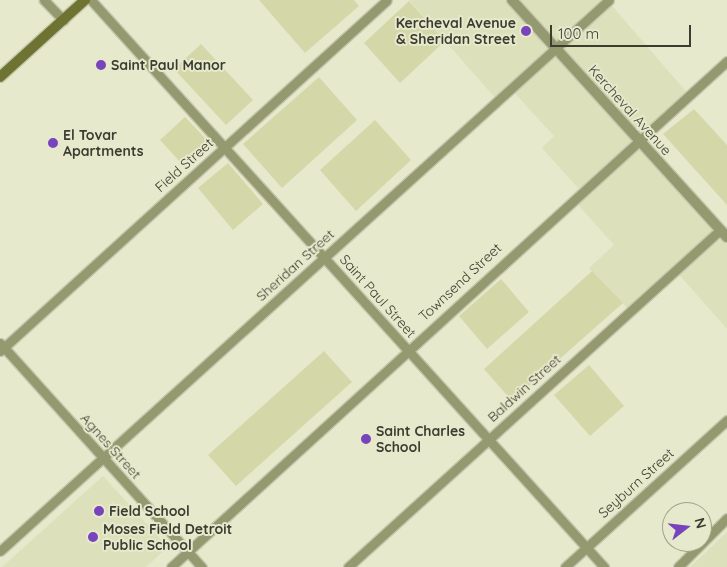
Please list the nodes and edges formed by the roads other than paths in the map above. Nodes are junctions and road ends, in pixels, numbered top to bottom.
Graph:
1 (44, 0) edge
2 (85, 0) edge
3 (91, 0) edge
4 (388, 0) edge
5 (512, 0) edge
6 (609, 0) edge
7 (63, 20) junction
8 (557, 49) junction
9 (727, 61) edge
10 (0, 77) edge
11 (638, 140) junction
12 (224, 148) junction
13 (724, 234) edge
14 (324, 257) junction
15 (1, 347) edge
16 (407, 350) junction
17 (727, 420) edge
18 (488, 439) junction
19 (103, 457) junction
20 (727, 518) edge
21 (586, 547) junction
22 (0, 551) edge
23 (188, 552) junction
24 (171, 567) edge
25 (202, 567) edge
26 (348, 567) edge
27 (565, 567) edge
28 (604, 567) edge
29 (678, 567) edge

1 - 7 street
2 - 7 main road
3 - 12 street, Saint Paul Street
4 - 12 street, Field Street
5 - 8 street, Kercheval Avenue
6 - 8 street, Sheridan Street
7 - 10 main road
8 - 11 street, Kercheval Avenue
8 - 14 street, Sheridan Street
9 - 11 street, Townsend Street
11 - 13 street, Kercheval Avenue
11 - 16 street, Townsend Street
12 - 14 street, Saint Paul Street
12 - 15 street, Field Street
13 - 18 street, Baldwin Street
14 - 16 street, Saint Paul Street
14 - 19 street, Sheridan Street
15 - 19 street, Agnes Street
16 - 18 street, Saint Paul Street
16 - 23 street, Townsend Street
17 - 21 street, Seyburn Street
18 - 21 street, Saint Paul Street
18 - 26 street, Baldwin Street
19 - 22 street, Sheridan Street
19 - 23 street, Agnes Street
20 - 29 street
21 - 27 street, Seyburn Street
21 - 28 street, Saint Paul Street
23 - 24 street, Townsend Street
23 - 25 street, Agnes Street

